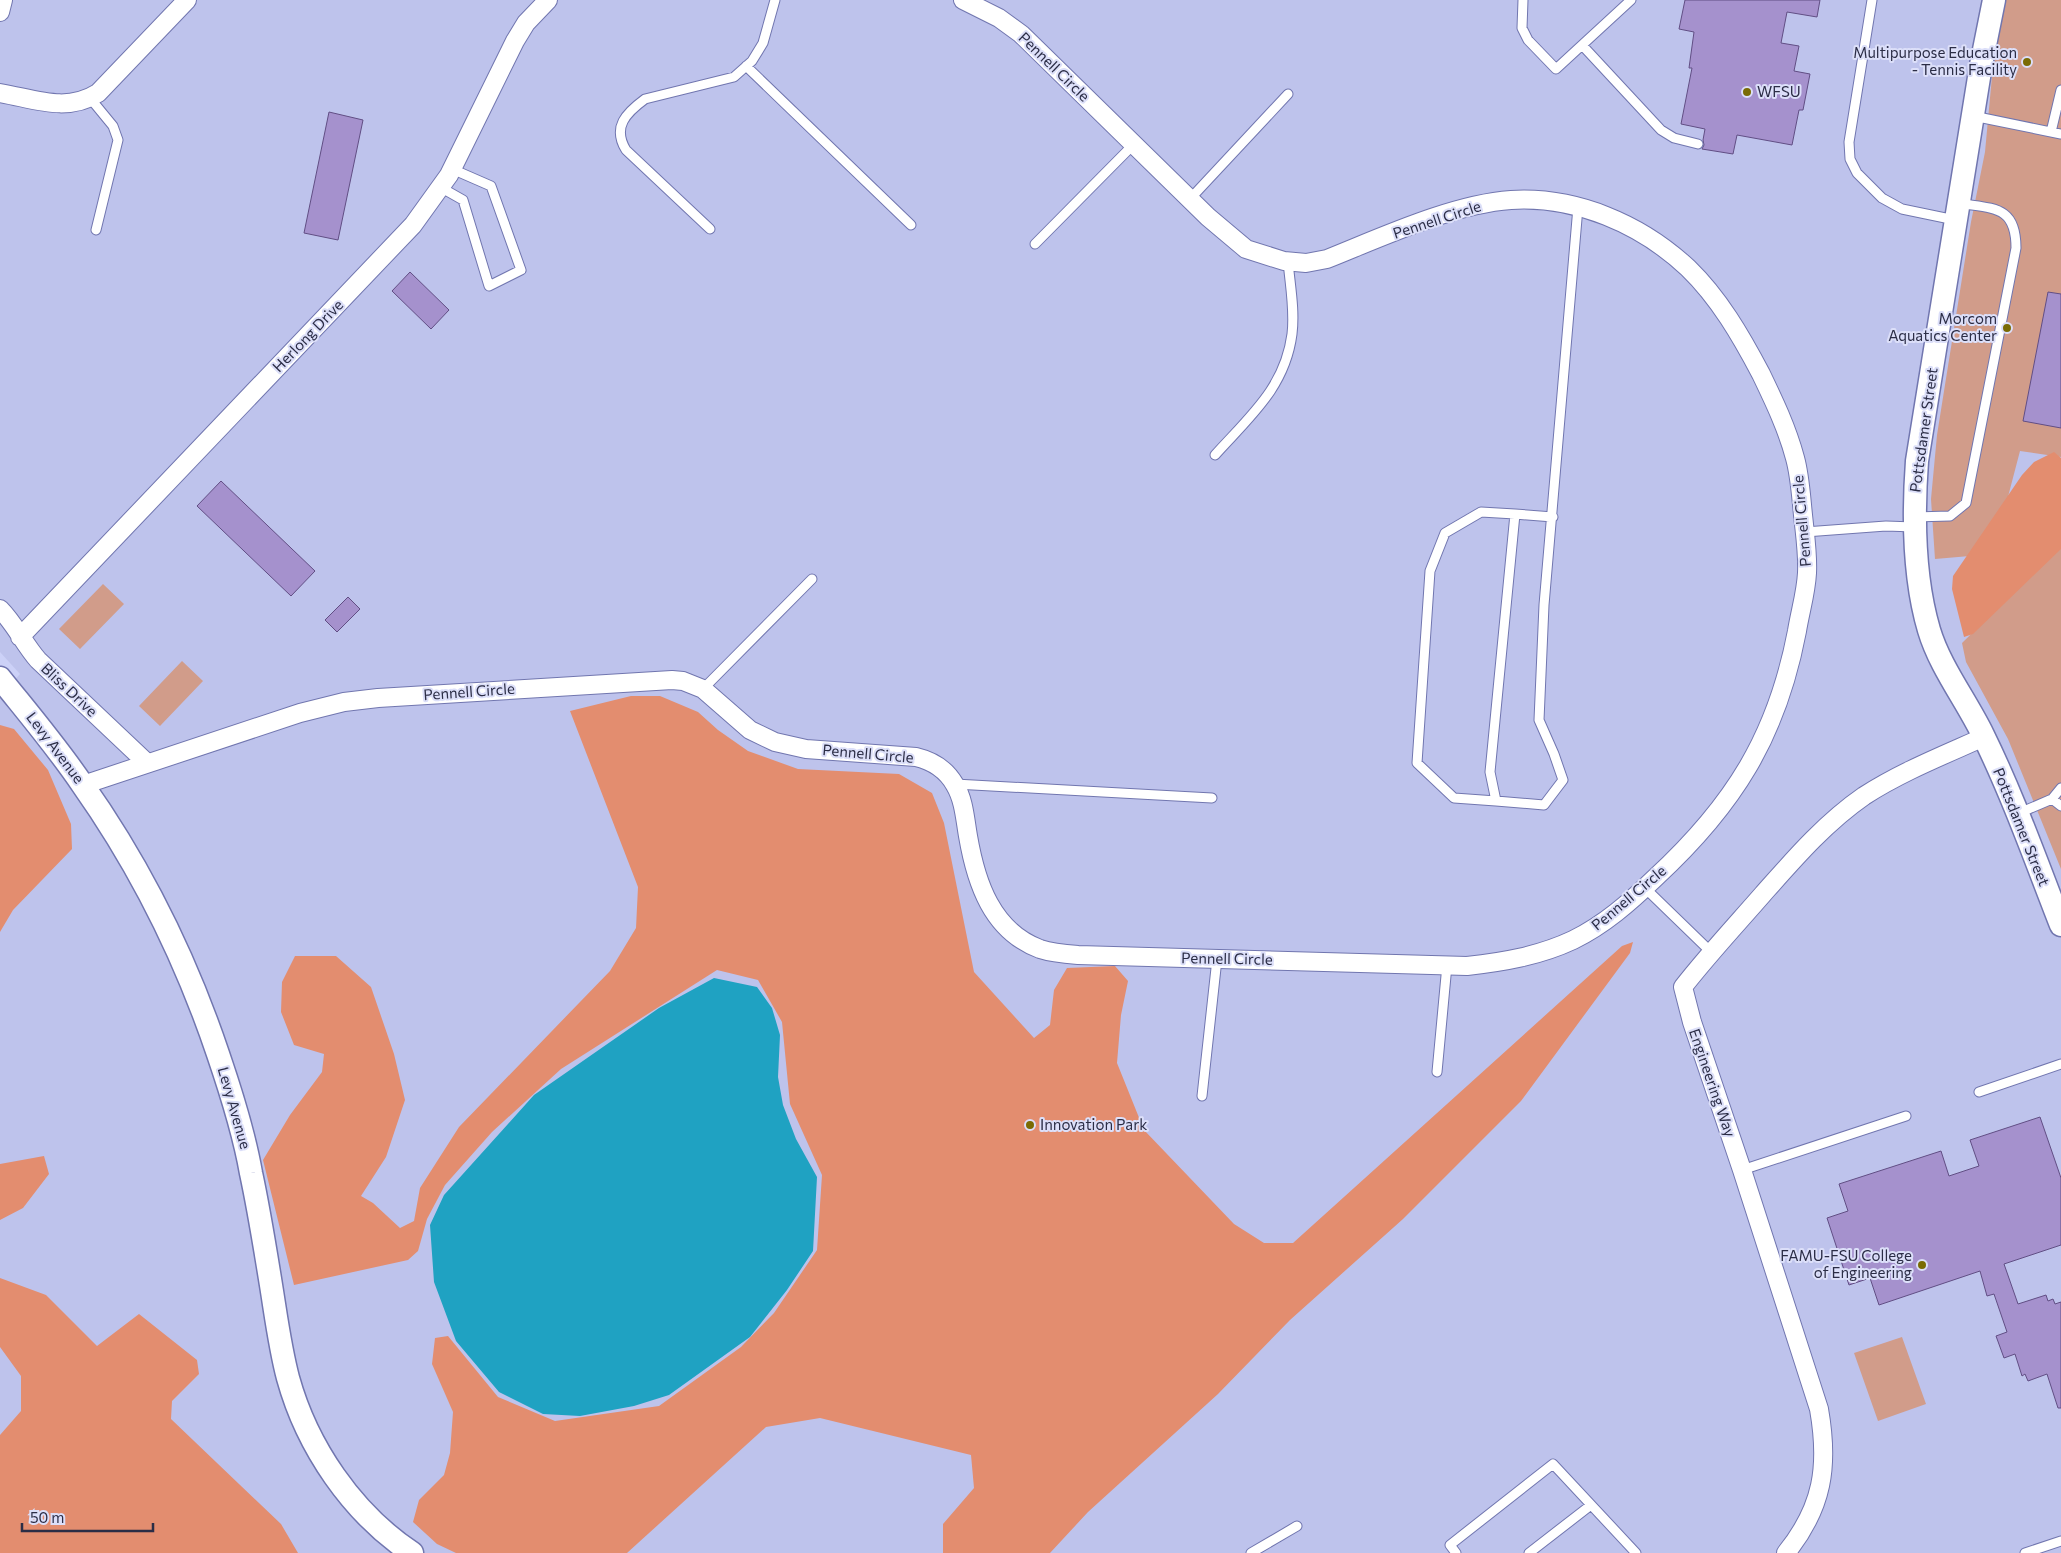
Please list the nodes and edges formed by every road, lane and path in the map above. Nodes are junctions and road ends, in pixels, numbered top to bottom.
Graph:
1 (2, 0) edge
2 (187, 0) edge
3 (548, 0) edge
4 (775, 0) edge
5 (963, 0) edge
6 (1523, 0) edge
7 (1632, 0) edge
8 (1872, 0) edge
9 (1994, 0) edge
10 (0, 12) edge
11 (1582, 45) junction
12 (746, 66) junction
13 (2061, 90) edge
14 (0, 92) edge
15 (1288, 94) dead end
16 (90, 98) junction
17 (1972, 116) junction
18 (2051, 132) junction
19 (2061, 134) edge
20 (1134, 144) junction
21 (1698, 144) dead end
22 (452, 169) junction
23 (440, 187) junction
24 (1190, 199) junction
25 (1578, 208) junction
26 (1957, 211) junction
27 (911, 225) dead end
28 (710, 229) dead end
29 (96, 230) dead end
30 (1036, 244) dead end
31 (1288, 261) junction
32 (1215, 455) dead end
33 (1515, 514) junction
34 (1553, 517) junction
35 (1914, 522) junction
36 (1805, 532) junction
37 (812, 579) dead end
38 (0, 609) edge
39 (20, 637) junction
40 (0, 678) edge
41 (703, 689) junction
42 (1984, 737) junction
43 (147, 763) junction
44 (955, 784) junction
45 (83, 785) junction
46 (2061, 788) edge
47 (1212, 798) dead end
48 (2052, 799) junction
49 (1496, 801) junction
50 (2061, 806) edge
51 (2017, 814) junction
52 (1645, 888) junction
53 (2061, 925) edge
54 (1711, 952) junction
55 (1217, 959) junction
56 (1447, 965) junction
57 (2061, 1064) edge
58 (1437, 1072) dead end
59 (1979, 1092) dead end
60 (1202, 1096) dead end
61 (1906, 1116) dead end
62 (1742, 1170) junction
63 (1592, 1505) junction
64 (1297, 1526) dead end
65 (2061, 1541) edge
66 (412, 1553) edge
67 (1251, 1553) edge
68 (1456, 1553) edge
69 (1529, 1553) edge
70 (1636, 1553) edge
71 (1786, 1553) edge
72 (2025, 1553) edge

1 - 10 street
2 - 16 street
3 - 22 street, Herlong Drive
4 - 12 lane
5 - 20 street, Pennell Circle
6 - 11 lane
7 - 11 lane
8 - 26 lane
9 - 17 street, Pottsdamer Street
11 - 21 lane
12 - 27 lane
12 - 28 lane
13 - 18 lane
14 - 16 street
15 - 24 lane
16 - 29 lane
17 - 18 lane
17 - 26 street, Pottsdamer Street
18 - 19 lane
20 - 24 street, Pennell Circle
20 - 30 lane
22 - 23 street, Herlong Drive
22 - 23 lane
23 - 39 street, Herlong Drive
24 - 31 street, Pennell Circle
25 - 31 street, Pennell Circle
25 - 34 lane
25 - 36 street, Pennell Circle
26 - 35 street, Pottsdamer Street
26 - 35 lane
31 - 32 lane
33 - 34 lane
33 - 49 lane
33 - 49 lane
34 - 49 lane
35 - 36 lane
35 - 42 street, Pottsdamer Street
36 - 52 street, Pennell Circle
37 - 41 lane
38 - 39 street, Bliss Drive
39 - 43 street, Bliss Drive
40 - 45 street, Levy Avenue
41 - 43 street, Pennell Circle
41 - 44 street, Pennell Circle
42 - 51 street, Pottsdamer Street
42 - 54 street, Engineering Way
43 - 45 street, Pennell Circle
44 - 47 lane
44 - 55 street, Pennell Circle
45 - 66 street, Levy Avenue
46 - 48 lane
48 - 50 lane
48 - 51 lane
51 - 53 street, Pottsdamer Street
52 - 54 lane
52 - 56 street, Pennell Circle
54 - 62 street, Engineering Way
55 - 56 street, Pennell Circle
55 - 60 lane
56 - 58 lane
57 - 59 lane
61 - 62 lane
62 - 71 street, Engineering Way
63 - 68 lane
63 - 69 lane
63 - 70 lane
64 - 67 lane
65 - 72 lane

